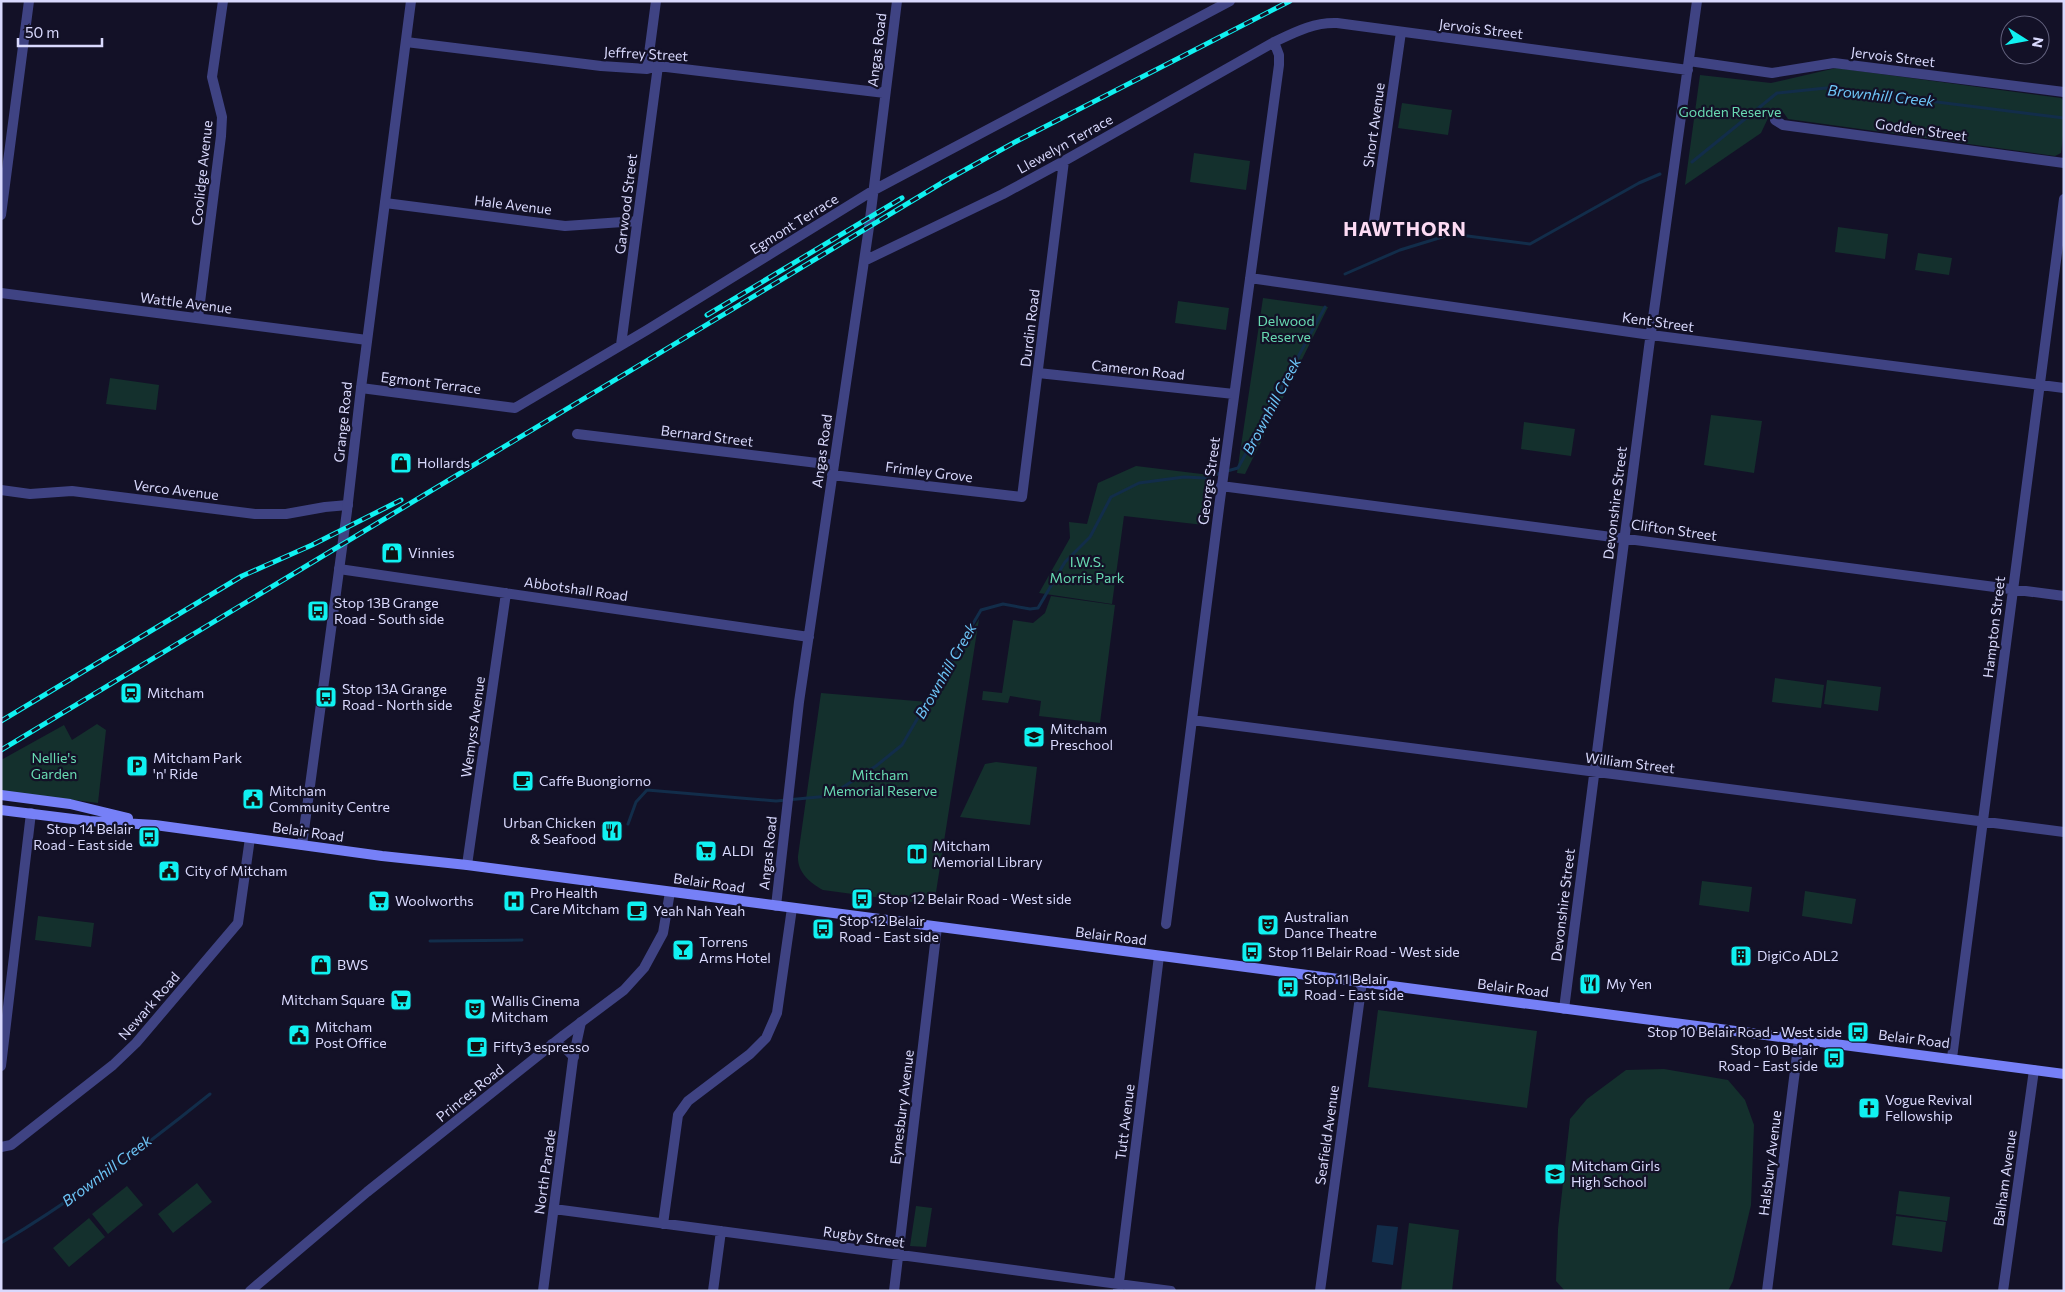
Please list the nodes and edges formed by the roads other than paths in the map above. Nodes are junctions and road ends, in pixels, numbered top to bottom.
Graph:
1 (29, 1) edge
2 (223, 1) edge
3 (411, 1) edge
4 (656, 1) edge
5 (897, 1) edge
6 (1230, 1) edge
7 (1697, 1) edge
8 (1401, 32) junction
9 (406, 42) junction
10 (1274, 42) junction
11 (658, 66) junction
12 (1689, 66) junction
13 (647, 69) junction
14 (2064, 92) edge
15 (885, 93) junction
16 (1775, 120) dead end
17 (1064, 162) junction
18 (2064, 163) edge
19 (874, 190) junction
20 (2064, 199) edge
21 (385, 203) junction
22 (1, 216) edge
23 (638, 221) junction
24 (1374, 221) dead end
25 (2060, 257) edge
26 (864, 261) junction
27 (1250, 278) junction
28 (1, 293) edge
29 (198, 318) junction
30 (1651, 335) junction
31 (367, 340) junction
32 (621, 345) junction
33 (1038, 373) junction
34 (2040, 385) junction
35 (361, 388) junction
36 (2064, 388) edge
37 (1234, 394) junction
38 (577, 434) dead end
39 (833, 470) junction
40 (1222, 485) junction
41 (1, 490) edge
42 (1022, 497) joint
43 (348, 505) junction
44 (1624, 537) junction
45 (339, 569) junction
46 (2013, 589) junction
47 (506, 593) junction
48 (2064, 596) edge
49 (809, 637) junction
50 (1192, 720) junction
51 (1593, 772) junction
52 (1, 795) edge
53 (1, 810) edge
54 (30, 813) junction
55 (1983, 821) junction
56 (155, 825) junction
57 (2064, 832) edge
58 (250, 838) junction
59 (302, 845) junction
60 (467, 865) junction
61 (670, 892) junction
62 (776, 906) junction
63 (792, 908) junction
64 (1166, 924) dead end
65 (937, 927) junction
66 (1159, 956) junction
67 (1362, 982) junction
68 (1564, 1009) junction
69 (581, 1022) junction
70 (1799, 1039) junction
71 (552, 1044) junction
72 (574, 1057) junction
73 (1952, 1058) junction
74 (1, 1066) edge
75 (2034, 1070) junction
76 (2064, 1074) edge
77 (1, 1147) edge
78 (554, 1209) junction
79 (663, 1224) junction
80 (721, 1231) junction
81 (898, 1255) junction
82 (1118, 1288) edge
83 (250, 1291) edge
84 (542, 1291) edge
85 (713, 1291) edge
86 (894, 1291) edge
87 (1171, 1291) edge
88 (1320, 1291) edge
89 (1767, 1291) edge
90 (2003, 1291) edge

1 - 22 street
2 - 29 street, Coolidge Avenue
3 - 9 street, Grange Road
4 - 13 street
5 - 15 street, Angas Road
6 - 19 street, Egmont Terrace
7 - 12 street, Devonshire Street
8 - 10 street, Jervois Street
8 - 12 street, Jervois Street
8 - 24 street, Short Avenue
9 - 13 street, Jeffrey Street
9 - 21 street, Grange Road
10 - 17 street, Llewelyn Terrace
10 - 27 street, George Street
11 - 13 street, Jeffrey Street
11 - 15 street, Jeffrey Street
11 - 23 street, Garwood Street
12 - 14 street, Jervois Street
12 - 30 street, Devonshire Street
15 - 19 street, Angas Road
16 - 18 street, Godden Street
17 - 26 street, Llewelyn Terrace
17 - 33 street, Durdin Road
19 - 26 street, Angas Road
19 - 32 street, Egmont Terrace
20 - 25 street, Hampton Street
21 - 23 street, Hale Avenue
21 - 31 street, Grange Road
23 - 32 street, Garwood Street
25 - 34 street, Hampton Street
26 - 39 street, Angas Road
27 - 30 street, Kent Street
27 - 37 street, George Street
28 - 29 street, Wattle Avenue
29 - 31 street, Wattle Avenue
30 - 34 street, Kent Street
30 - 44 street, Devonshire Street
31 - 35 street, Grange Road
32 - 35 street, Egmont Terrace
33 - 37 street, Cameron Road
33 - 42 street, Durdin Road
34 - 36 street, Kent Street
34 - 46 street, Hampton Street
35 - 43 street, Grange Road
37 - 40 street, George Street
38 - 39 street, Bernard Street
39 - 42 street, Frimley Grove
39 - 49 street, Angas Road
40 - 44 street, Clifton Street
40 - 50 street, George Street
41 - 43 street, Verco Avenue
43 - 45 street, Grange Road
44 - 46 street, Clifton Street
44 - 51 street, Devonshire Street
45 - 47 street, Abbotshall Road
45 - 59 street, Grange Road
46 - 48 street, Clifton Street
46 - 55 street, Hampton Street
47 - 49 street, Abbotshall Road
47 - 60 street, Wemyss Avenue
49 - 62 street, Angas Road
50 - 51 street, William Street
50 - 64 street, George Street
51 - 55 street, William Street
51 - 68 street, Devonshire Street
52 - 56 main road, Belair Road
53 - 54 main road, Belair Road
54 - 56 main road, Belair Road
54 - 74 street
55 - 57 street, William Street
55 - 73 street, Hampton Street
56 - 58 main road, Belair Road
58 - 59 main road, Belair Road
58 - 77 street, Newark Road
59 - 60 main road, Belair Road
60 - 61 main road, Belair Road
61 - 62 main road, Belair Road
61 - 69 street, Princes Road
62 - 63 main road, Belair Road
63 - 65 main road, Belair Road
63 - 79 street
65 - 66 main road, Belair Road
65 - 81 street, Eynesbury Avenue
66 - 67 main road, Belair Road
66 - 82 street, Tutt Avenue
67 - 68 main road, Belair Road
67 - 88 street, Seafield Avenue
68 - 70 main road, Belair Road
69 - 71 street, Princes Road
69 - 72 street, North Parade
70 - 73 main road, Belair Road
70 - 89 street, Halsbury Avenue
71 - 72 street
71 - 83 street, Princes Road
72 - 78 street, North Parade
73 - 75 main road, Belair Road
75 - 76 main road, Belair Road
75 - 90 street, Balham Avenue
78 - 79 street, Rugby Street
78 - 84 street, North Parade
79 - 80 street, Rugby Street
80 - 81 street, Rugby Street
80 - 85 street
81 - 82 street, Rugby Street
81 - 86 street, Eynesbury Avenue
82 - 87 street, Rugby Street

